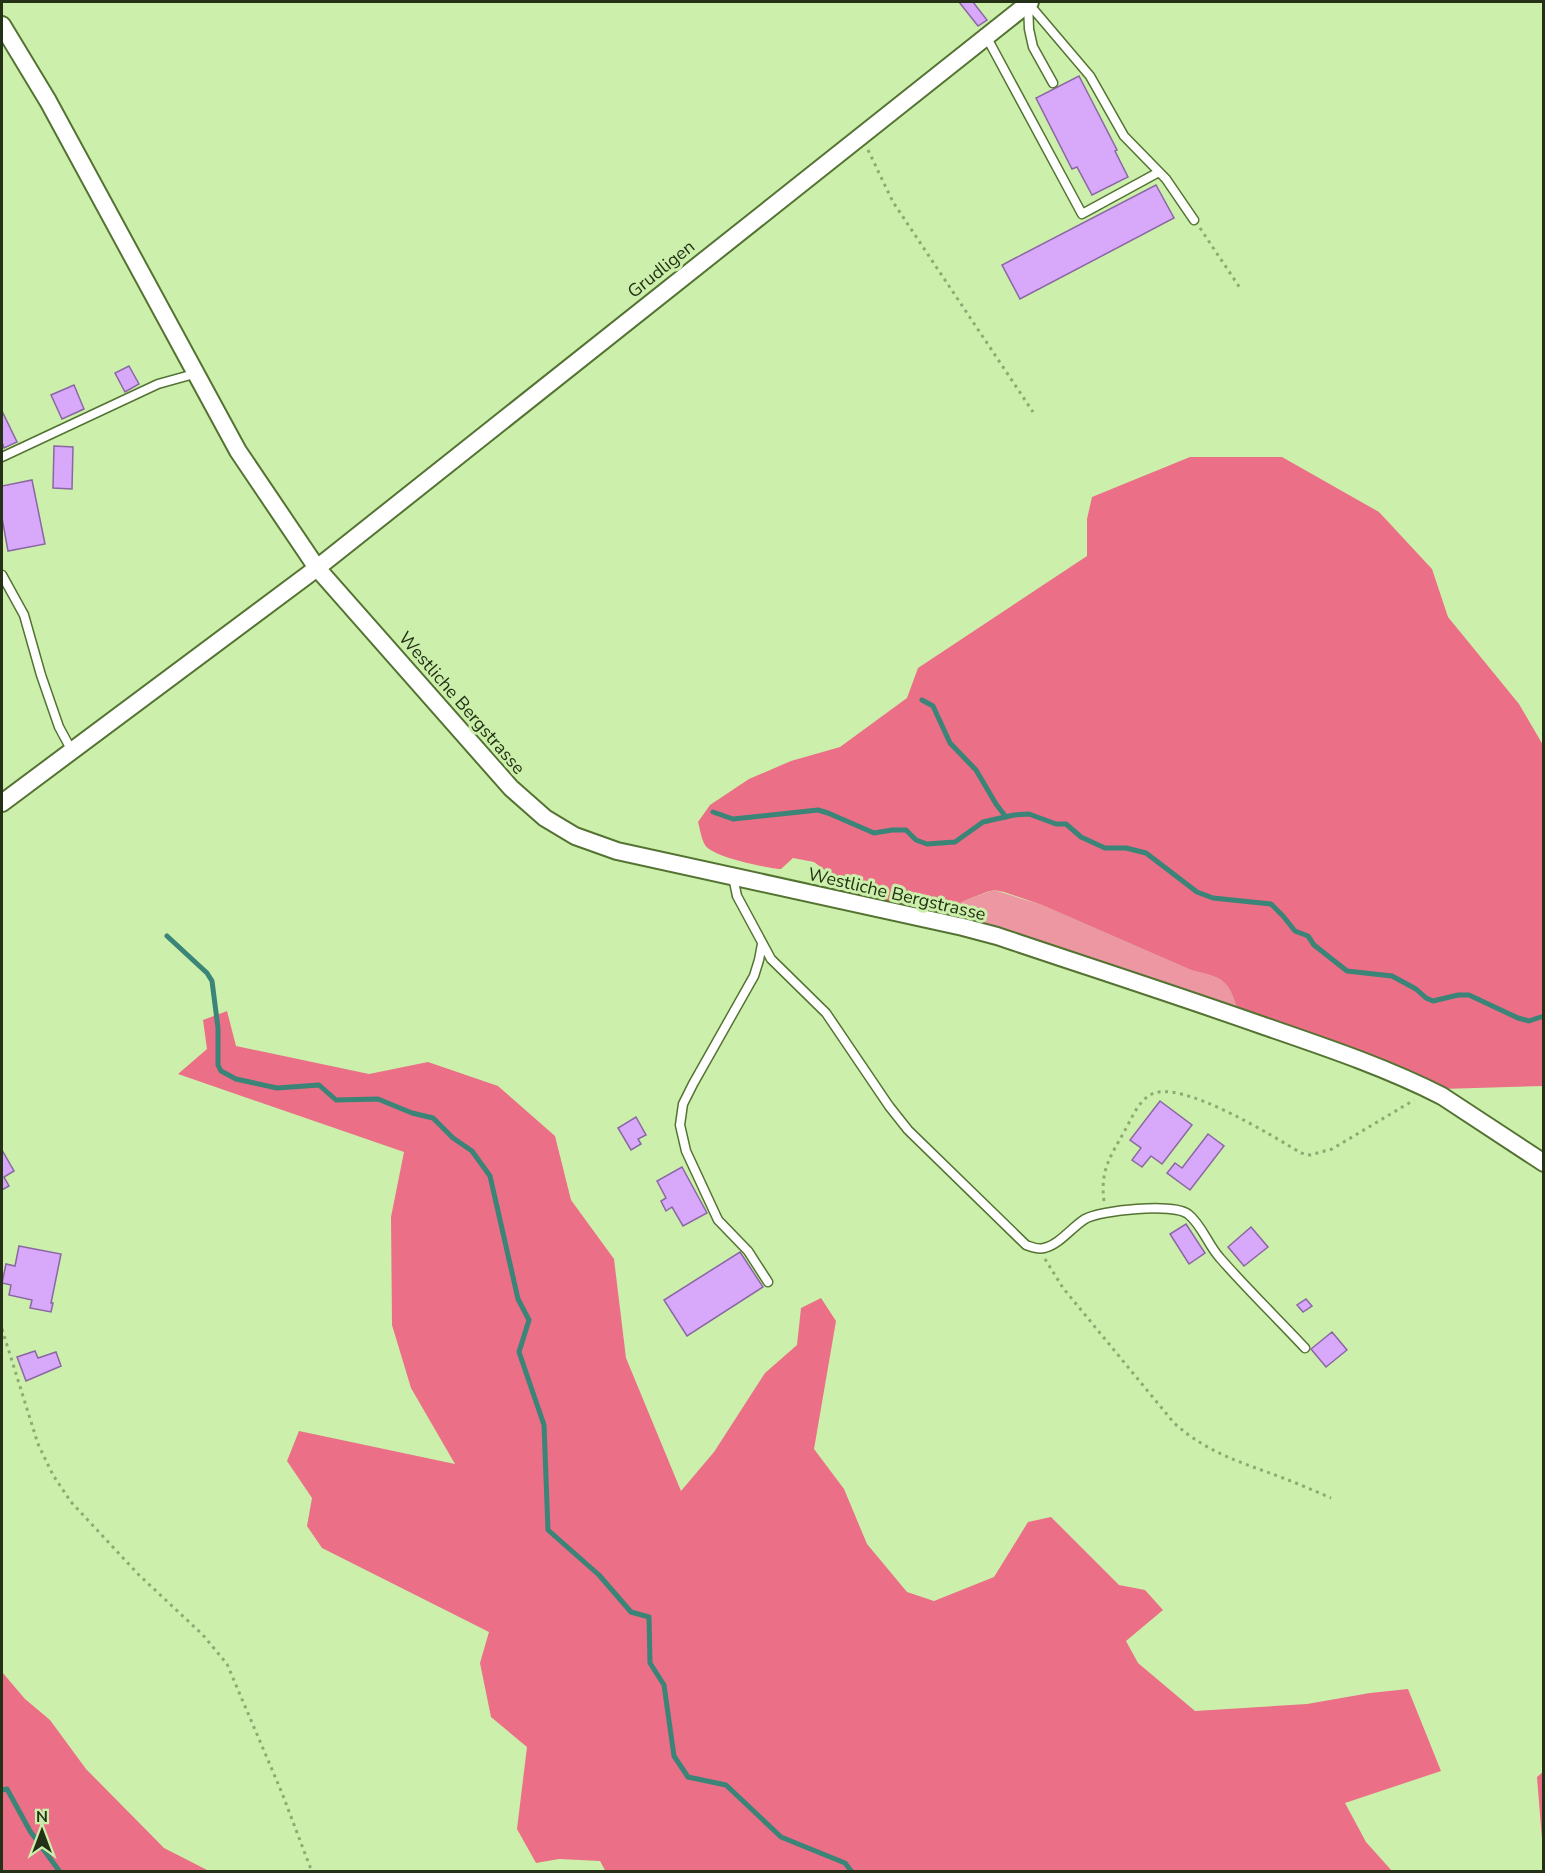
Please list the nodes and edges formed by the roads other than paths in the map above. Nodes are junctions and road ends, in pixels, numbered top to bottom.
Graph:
1 (1029, 2) edge
2 (2, 25) edge
3 (986, 36) junction
4 (1053, 83) dead end
5 (1159, 172) junction
6 (1194, 219) road end
7 (194, 374) junction
8 (2, 458) edge
9 (317, 568) junction
10 (2, 575) edge
11 (72, 751) junction
12 (2, 803) edge
13 (733, 877) junction
14 (762, 944) junction
15 (1544, 1162) edge
16 (768, 1282) dead end
17 (1305, 1348) dead end

1 - 3 street, Grudligen
1 - 4 lane
1 - 5 lane
2 - 7 street, Westliche Bergstrasse
3 - 5 lane
3 - 9 street, Grudligen
5 - 6 lane
7 - 8 lane
7 - 9 street, Westliche Bergstrasse
9 - 11 street, Grudligen
9 - 13 street, Westliche Bergstrasse
10 - 11 lane
11 - 12 street, Grudligen
13 - 14 lane
13 - 15 street, Westliche Bergstrasse
14 - 16 lane
14 - 17 lane

